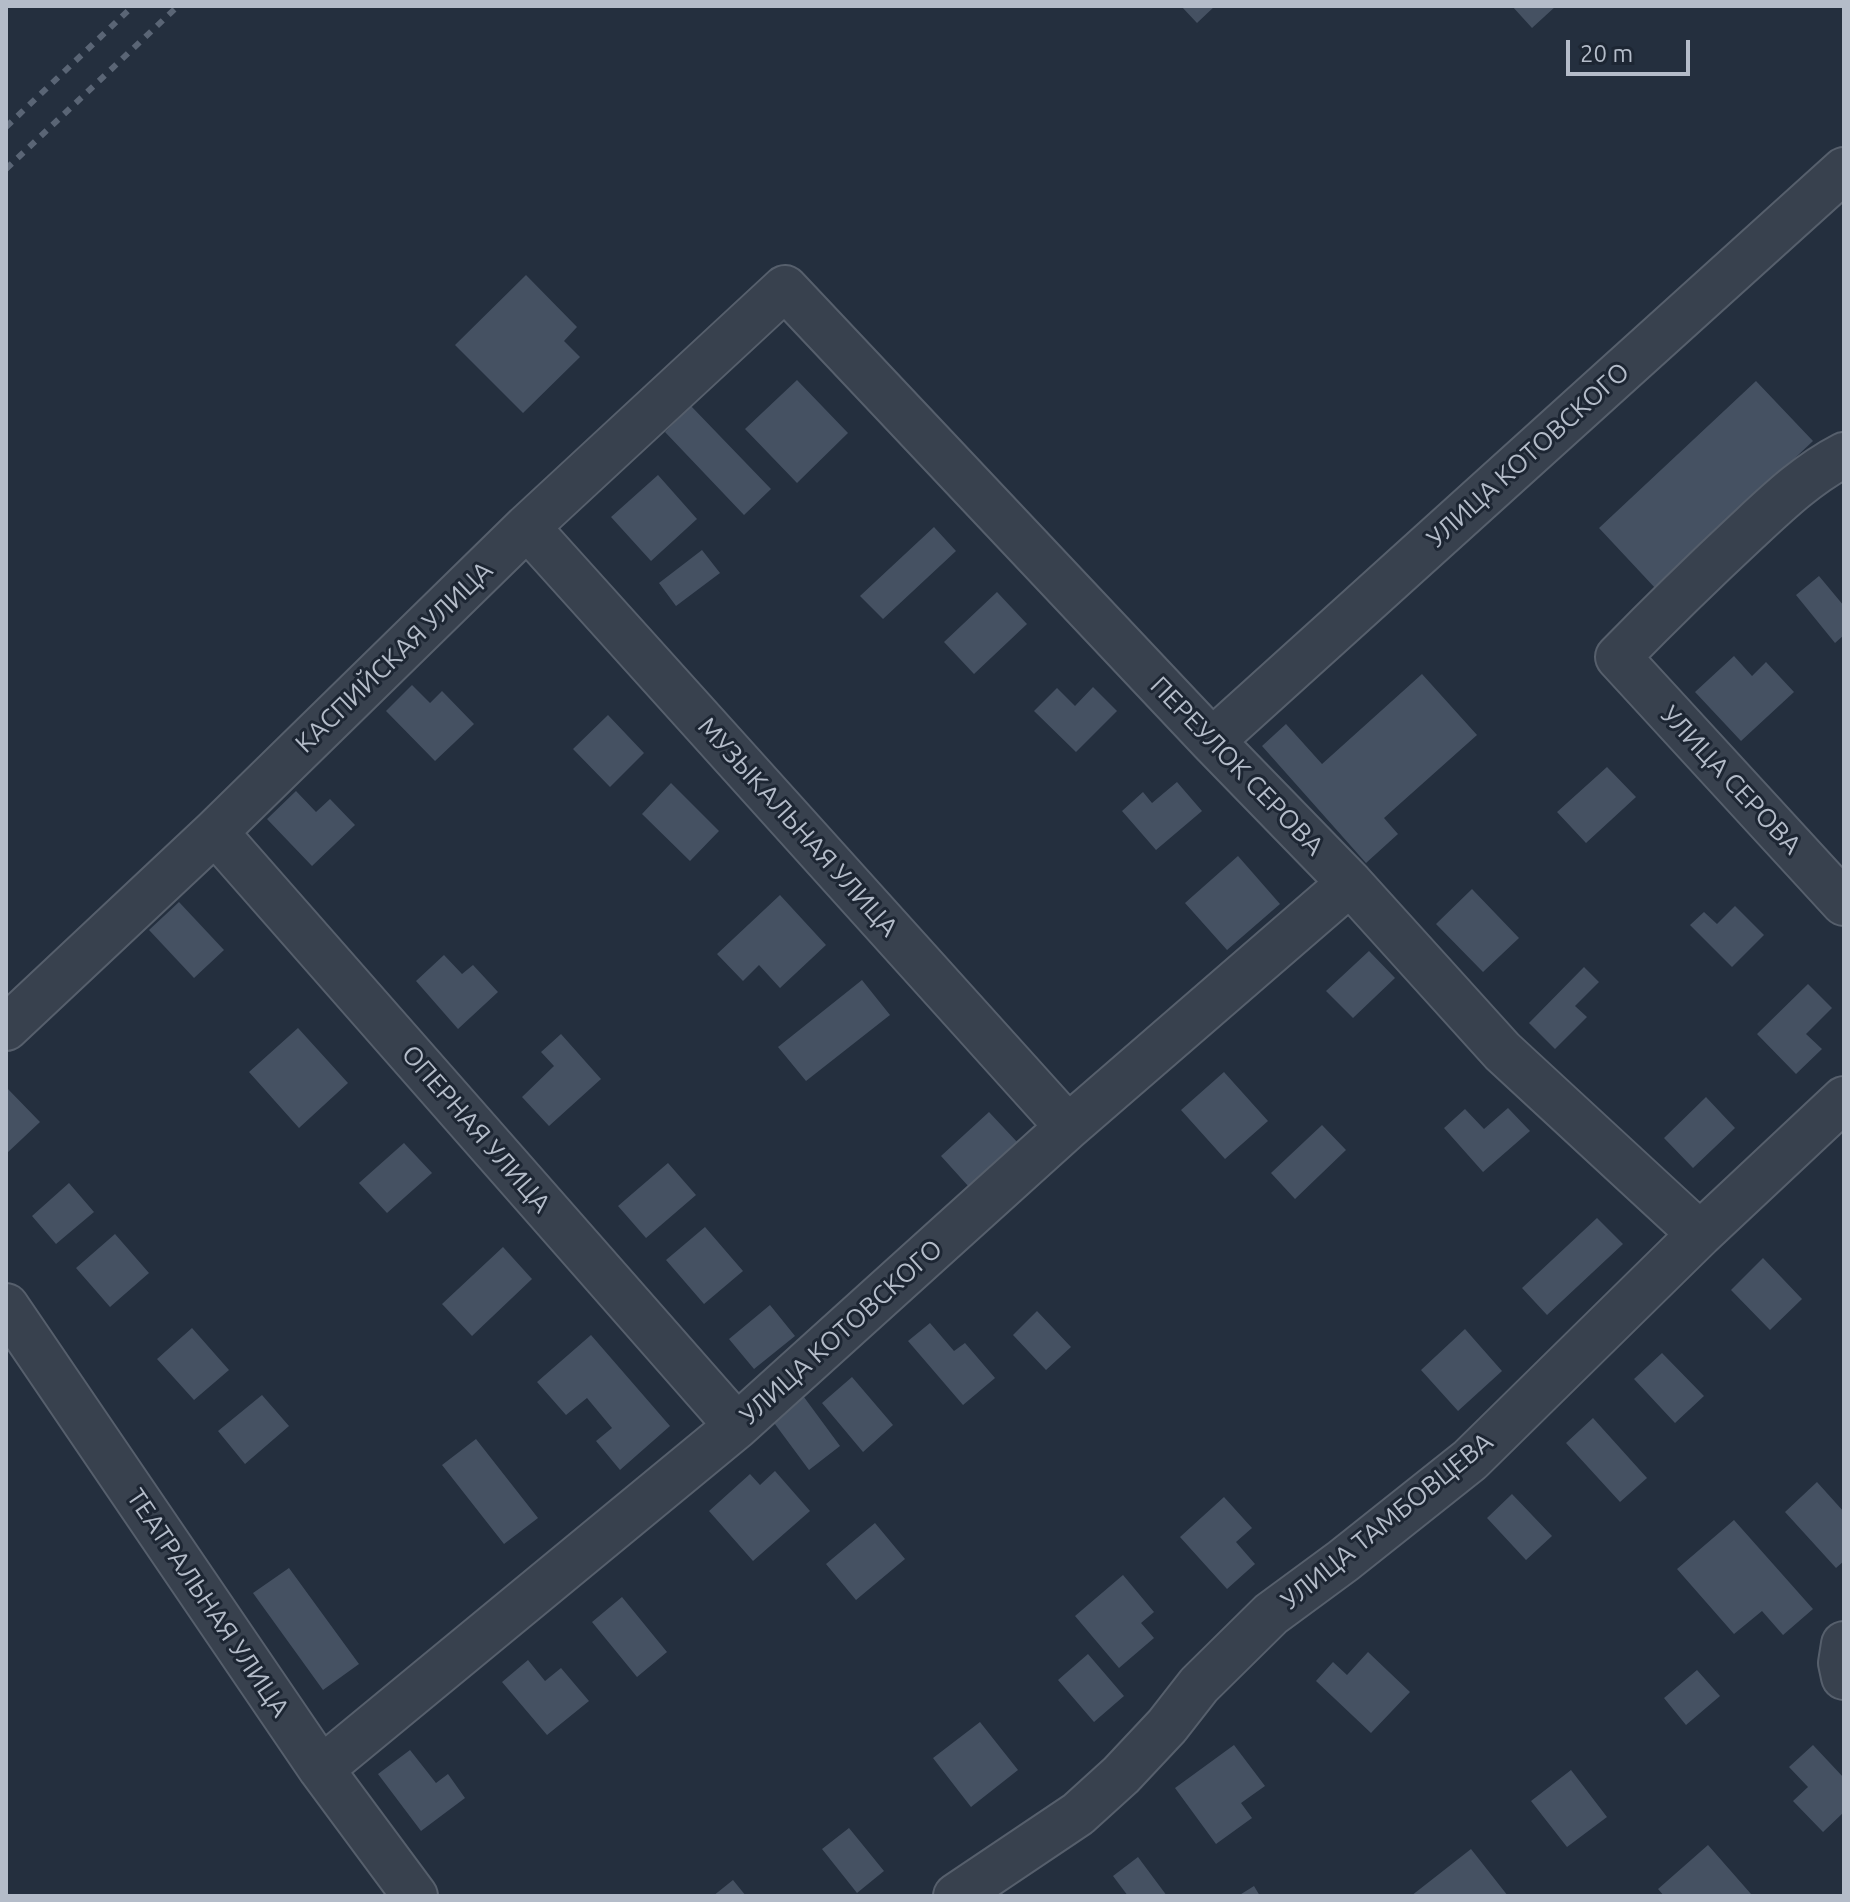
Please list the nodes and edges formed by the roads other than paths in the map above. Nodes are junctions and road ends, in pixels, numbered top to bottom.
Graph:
1 (1844, 170) edge
2 (785, 288) joint
3 (1844, 455) edge
4 (527, 527) junction
5 (1212, 741) junction
6 (215, 832) junction
7 (1350, 883) junction
8 (1844, 903) edge
9 (6, 1028) edge
10 (1844, 1099) edge
11 (1068, 1127) junction
12 (1700, 1234) junction
13 (6, 1306) edge
14 (737, 1426) junction
15 (1844, 1644) edge
16 (1844, 1677) edge
17 (321, 1769) junction
18 (415, 1896) edge
19 (956, 1896) edge

1 - 5 street, УЛИЦА КОТОВСКОГО
2 - 4 street, КАСПИЙСКАЯ УЛИЦА
2 - 5 street, ПЕРЕУЛОК СЕРОВА
3 - 8 street, УЛИЦА СЕРОВА
4 - 6 street, КАСПИЙСКАЯ УЛИЦА
4 - 11 street, МУЗЫКАЛЬНАЯ УЛИЦА
5 - 7 street, ПЕРЕУЛОК СЕРОВА
6 - 9 street, КАСПИЙСКАЯ УЛИЦА
6 - 14 street, ОПЕРНАЯ УЛИЦА
7 - 11 street, УЛИЦА КОТОВСКОГО
7 - 12 street, ПЕРЕУЛОК СЕРОВА
10 - 12 street, УЛИЦА ТАМБОВЦЕВА
11 - 14 street, УЛИЦА КОТОВСКОГО
12 - 19 street, УЛИЦА ТАМБОВЦЕВА
13 - 17 street, ТЕАТРАЛЬНАЯ УЛИЦА
14 - 17 street, УЛИЦА КОТОВСКОГО
15 - 16 street
17 - 18 street, ТЕАТРАЛЬНАЯ УЛИЦА

